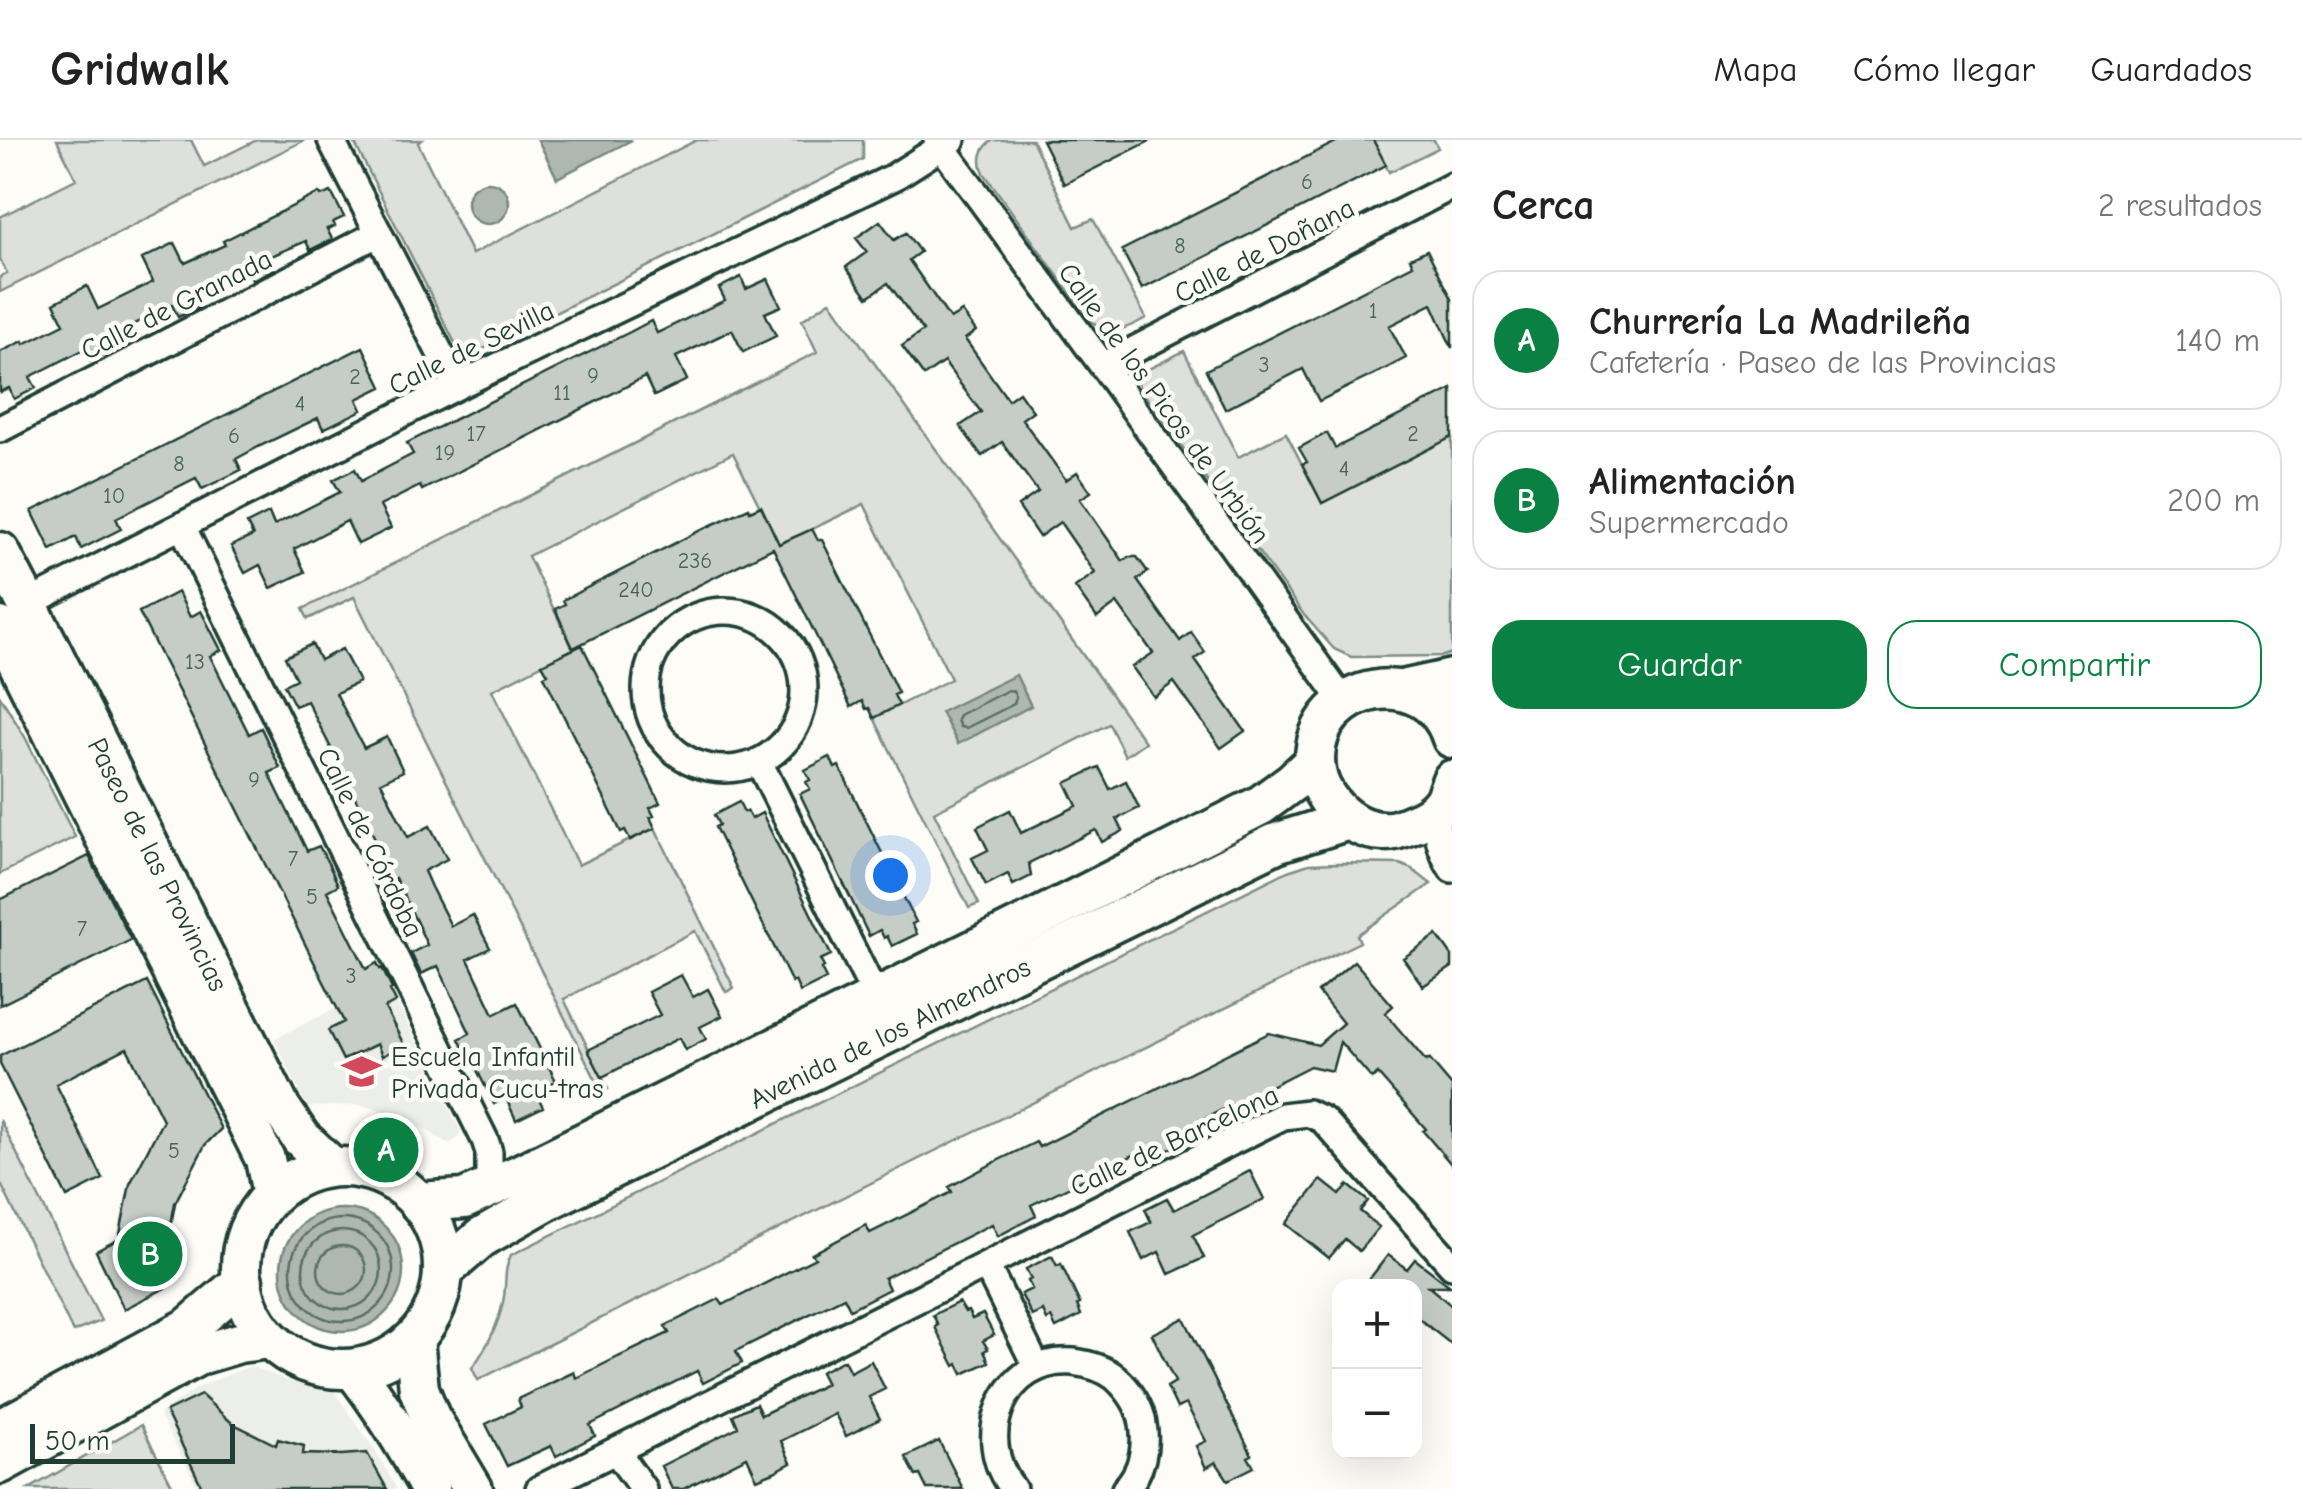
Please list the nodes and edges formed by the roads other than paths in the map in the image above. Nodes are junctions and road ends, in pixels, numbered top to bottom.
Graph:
1 (331, 140) edge
2 (943, 142) edge
3 (1452, 186) edge
4 (379, 233) junction
5 (1103, 366) junction
6 (457, 386) junction
7 (0, 428) edge
8 (182, 526) junction
9 (0, 552) edge
10 (14, 615) edge
11 (1452, 679) edge
12 (1402, 690) junction
13 (1344, 702) junction
14 (1452, 738) edge
15 (1315, 761) junction
16 (759, 762) junction
17 (1444, 796) edge
18 (1349, 820) junction
19 (1452, 869) edge
20 (876, 997) junction
21 (332, 1167) junction
22 (489, 1188) junction
23 (272, 1194) junction
24 (418, 1202) junction
25 (986, 1265) junction
26 (1452, 1265) edge
27 (443, 1271) junction
28 (243, 1281) junction
29 (269, 1339) junction
30 (414, 1340) junction
31 (1037, 1368) junction
32 (353, 1369) junction
33 (0, 1428) edge
34 (616, 1451) junction
35 (0, 1464) edge
36 (430, 1489) edge
37 (473, 1489) edge
38 (539, 1489) edge
39 (643, 1489) edge
40 (1013, 1489) edge
41 (1126, 1489) edge

1 - 4 street
2 - 5 street, Calle de los Picos de Urbión
2 - 6 street, Calle de Sevilla
3 - 5 street, Calle de Doñana
4 - 6 street
4 - 7 street, Calle de Granada
5 - 13 street, Calle de los Picos de Urbión
6 - 8 street, Calle de Sevilla
8 - 10 street, Calle de Sevilla
8 - 22 street, Calle de Córdoba
9 - 10 street, Paseo de las Provincias
10 - 21 street, Paseo de las Provincias
10 - 23 street, Paseo de las Provincias
11 - 12 street
12 - 13 street
12 - 14 street
13 - 15 street
15 - 18 street
15 - 20 street, Avenida de los Almendros
16 - 16 street
16 - 20 street, Avenida de los Almendros
17 - 18 street
17 - 19 street
18 - 27 street, Avenida de los Almendros
20 - 22 street, Avenida de los Almendros
21 - 23 street
21 - 24 street
22 - 24 street, Avenida de los Almendros
23 - 28 street
24 - 27 street
25 - 26 street, Calle de Barcelona
25 - 31 street
25 - 34 street, Calle de Barcelona
27 - 30 street
28 - 29 street
28 - 33 street
29 - 32 street
29 - 35 street
30 - 32 street
30 - 37 street
31 - 40 street
31 - 41 street
32 - 36 street
34 - 38 street, Calle de Barcelona
34 - 39 street

